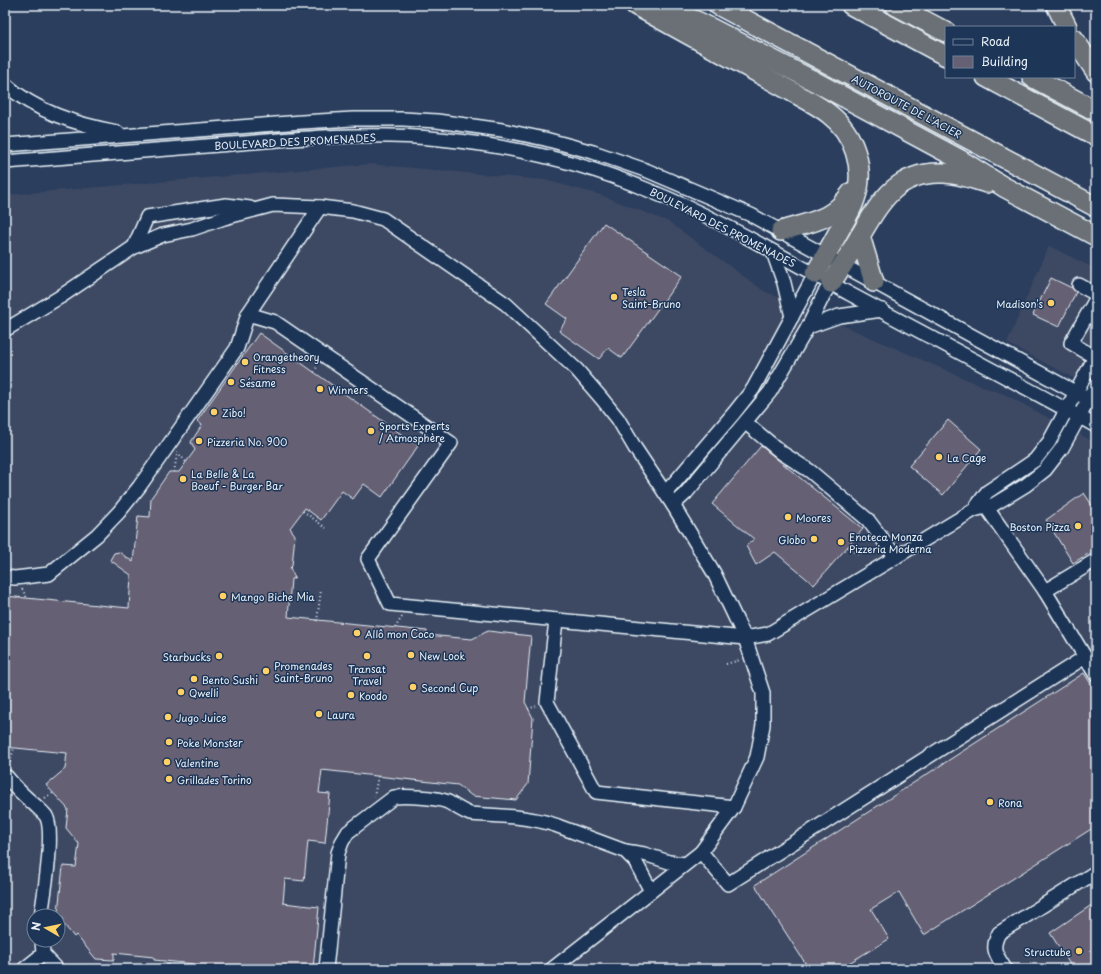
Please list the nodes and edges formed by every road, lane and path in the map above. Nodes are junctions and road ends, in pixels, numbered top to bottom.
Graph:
1 (635, 5) edge
2 (659, 5) edge
3 (718, 5) edge
4 (851, 5) edge
5 (895, 5) edge
6 (1056, 5) edge
7 (1066, 26) edge
8 (945, 31) edge
9 (1075, 40) edge
10 (945, 55) edge
11 (1096, 72) edge
12 (988, 78) edge
13 (1034, 78) edge
14 (5, 84) edge
15 (1096, 111) edge
16 (134, 135) junction
17 (1096, 136) edge
18 (5, 145) edge
19 (6, 163) edge
20 (859, 178) junction
21 (1004, 188) junction
22 (320, 207) junction
23 (1096, 207) edge
24 (259, 209) junction
25 (781, 231) junction
26 (860, 236) junction
27 (1096, 236) edge
28 (134, 247) junction
29 (773, 252) junction
30 (826, 255) junction
31 (843, 265) junction
32 (823, 279) junction
33 (874, 282) junction
34 (1079, 285) dead end
35 (1096, 294) edge
36 (1096, 299) edge
37 (882, 310) junction
38 (248, 314) junction
39 (792, 317) junction
40 (808, 327) junction
41 (5, 330) edge
42 (1095, 358) edge
43 (1096, 386) edge
44 (1075, 392) junction
45 (1092, 401) edge
46 (1066, 409) junction
47 (1080, 417) junction
48 (746, 423) junction
49 (1096, 426) edge
50 (177, 452) dead end
51 (174, 472) dead end
52 (665, 493) junction
53 (673, 505) junction
54 (981, 506) junction
55 (303, 511) dead end
56 (326, 528) dead end
57 (848, 547) dead end
58 (871, 547) dead end
59 (896, 557) junction
60 (1096, 560) edge
61 (5, 577) edge
62 (321, 590) dead end
63 (1045, 591) junction
64 (317, 620) dead end
65 (556, 620) junction
66 (745, 638) junction
67 (1085, 656) junction
68 (1096, 675) edge
69 (14, 748) dead end
70 (6, 777) edge
71 (734, 806) junction
72 (625, 851) junction
73 (701, 852) junction
74 (685, 864) junction
75 (1096, 872) edge
76 (651, 891) junction
77 (42, 908) edge
78 (42, 948) edge
79 (42, 954) junction
80 (168, 961) dead end
81 (24, 969) edge
82 (57, 969) edge
83 (167, 969) edge
84 (326, 969) edge
85 (552, 969) edge
86 (1005, 969) edge

1 - 20 highway
2 - 21 highway
3 - 23 highway, AUTOROUTE DE L'ACIER
4 - 10 highway
5 - 8 highway
6 - 7 highway
9 - 11 highway
12 - 17 highway
13 - 15 highway
14 - 16 street
16 - 18 street, BOULEVARD DES PROMENADES
16 - 25 street, BOULEVARD DES PROMENADES
19 - 29 street, BOULEVARD DES PROMENADES
20 - 25 highway
20 - 30 highway
21 - 26 highway
21 - 27 highway
22 - 24 street
22 - 38 street
22 - 52 street
24 - 28 street
24 - 28 street
25 - 30 street, BOULEVARD DES PROMENADES
26 - 31 highway
26 - 33 highway
28 - 41 street
29 - 32 street, BOULEVARD DES PROMENADES
29 - 39 street
30 - 31 street, BOULEVARD DES PROMENADES
30 - 32 highway
31 - 32 highway
31 - 33 street, BOULEVARD DES PROMENADES
32 - 37 street, BOULEVARD DES PROMENADES
32 - 39 street
32 - 40 street
33 - 44 street, BOULEVARD DES PROMENADES
34 - 35 street
36 - 42 street
37 - 40 street
37 - 46 street, BOULEVARD DES PROMENADES
38 - 61 street
38 - 65 street
39 - 52 street
40 - 48 street
42 - 44 street
43 - 45 street
44 - 45 street, BOULEVARD DES PROMENADES
44 - 46 street
45 - 47 street
46 - 47 street, BOULEVARD DES PROMENADES
46 - 54 street
47 - 49 street, BOULEVARD DES PROMENADES
47 - 54 street
48 - 53 street
48 - 59 street
50 - 51 path
52 - 53 street
53 - 66 street
54 - 59 street
54 - 63 street
55 - 56 path
57 - 58 path
59 - 66 street
60 - 63 street
62 - 64 path
63 - 67 street
65 - 66 street
65 - 71 street
66 - 71 street
67 - 68 street
67 - 73 street
69 - 70 path
70 - 77 street
71 - 73 street
72 - 74 street
72 - 76 street
72 - 84 street
73 - 74 street
74 - 76 street
75 - 86 street
76 - 85 street
78 - 79 street
79 - 81 street
79 - 82 street
80 - 83 path

